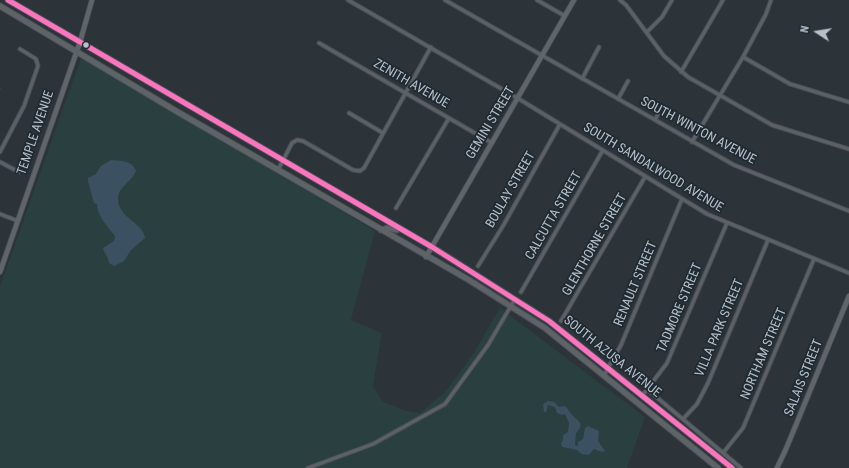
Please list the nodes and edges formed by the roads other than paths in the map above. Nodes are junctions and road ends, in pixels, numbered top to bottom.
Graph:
1 (8, 0) edge
2 (92, 0) edge
3 (348, 0) edge
4 (445, 0) edge
5 (537, 0) edge
6 (574, 0) edge
7 (620, 0) edge
8 (672, 0) edge
9 (723, 0) edge
10 (771, 0) edge
11 (0, 6) edge
12 (564, 16) junction
13 (647, 32) junction
14 (80, 42) junction
15 (319, 43) dead end
16 (431, 47) junction
17 (599, 47) dead end
18 (20, 49) dead end
19 (77, 50) junction
20 (543, 56) junction
21 (743, 57) junction
22 (681, 72) junction
23 (582, 78) junction
24 (628, 81) dead end
25 (406, 93) junction
26 (719, 96) junction
27 (519, 99) junction
28 (618, 99) junction
29 (849, 102) edge
30 (349, 113) dead end
31 (658, 114) dead end
32 (449, 118) junction
33 (655, 120) junction
34 (560, 124) junction
35 (383, 133) junction
36 (692, 142) junction
37 (492, 143) junction
38 (849, 149) edge
39 (603, 150) junction
40 (0, 152) edge
41 (282, 161) junction
42 (0, 162) edge
43 (278, 170) junction
44 (18, 172) dead end
45 (645, 178) junction
46 (682, 199) junction
47 (396, 208) dead end
48 (849, 211) edge
49 (0, 214) edge
50 (18, 221) junction
51 (727, 223) junction
52 (381, 230) junction
53 (402, 230) junction
54 (768, 240) junction
55 (432, 248) junction
56 (426, 257) junction
57 (814, 259) junction
58 (478, 266) dead end
59 (0, 272) edge
60 (849, 273) edge
61 (521, 292) dead end
62 (849, 296) edge
63 (515, 299) junction
64 (511, 307) junction
65 (561, 321) dead end
66 (609, 368) junction
67 (604, 375) junction
68 (648, 390) junction
69 (642, 396) junction
70 (683, 419) junction
71 (694, 438) junction
72 (689, 444) junction
73 (723, 453) junction
74 (308, 468) edge
75 (718, 468) edge
76 (732, 468) edge
77 (741, 468) edge
78 (777, 468) edge

1 - 14 main road, SOUTH AZUSA AVENUE
2 - 14 street, TEMPLE AVENUE
3 - 16 street, SOUTH SANDALWOOD AVENUE
4 - 20 street, SOUTH WINTON AVENUE
5 - 12 street
6 - 12 street, GEMINI STREET
7 - 13 street
8 - 13 street
9 - 22 street
10 - 21 street
11 - 19 main road, SOUTH AZUSA AVENUE
12 - 20 street, GEMINI STREET
13 - 22 street
14 - 19 street, TEMPLE AVENUE
14 - 41 main road, SOUTH AZUSA AVENUE
15 - 25 street, ZENITH AVENUE
16 - 25 street
16 - 27 street, SOUTH SANDALWOOD AVENUE
17 - 23 street
18 - 40 street
19 - 43 main road, SOUTH AZUSA AVENUE
19 - 50 street, TEMPLE AVENUE
20 - 23 street, SOUTH WINTON AVENUE
20 - 27 street, GEMINI STREET
21 - 26 street
21 - 29 street
22 - 26 street
23 - 28 street, SOUTH WINTON AVENUE
24 - 28 street
25 - 32 street, ZENITH AVENUE
25 - 35 street
26 - 36 street
26 - 38 street
27 - 34 street, SOUTH SANDALWOOD AVENUE
27 - 37 street, GEMINI STREET
28 - 33 street, SOUTH WINTON AVENUE
30 - 35 street
31 - 33 street
32 - 37 street, ZENITH AVENUE
32 - 47 street
33 - 36 street, SOUTH WINTON AVENUE
34 - 39 street, SOUTH SANDALWOOD AVENUE
34 - 58 street, BOULAY STREET
35 - 41 street
36 - 48 street, SOUTH WINTON AVENUE
37 - 55 street, GEMINI STREET
39 - 45 street, SOUTH SANDALWOOD AVENUE
39 - 61 street, CALCUTTA STREET
41 - 43 street
41 - 53 main road, SOUTH AZUSA AVENUE
42 - 44 street
43 - 52 main road, SOUTH AZUSA AVENUE
45 - 46 street, SOUTH SANDALWOOD AVENUE
45 - 65 street, GLENTHORNE STREET
46 - 51 street, SOUTH SANDALWOOD AVENUE
46 - 66 street, RENAULT STREET
49 - 50 street
50 - 59 street, TEMPLE AVENUE
51 - 54 street, SOUTH SANDALWOOD AVENUE
51 - 68 street, TADMORE STREET
52 - 53 main road
52 - 56 main road, SOUTH AZUSA AVENUE
53 - 55 main road, SOUTH AZUSA AVENUE
54 - 57 street, SOUTH SANDALWOOD AVENUE
54 - 70 street, VILLA PARK STREET
55 - 56 street, GEMINI STREET
55 - 63 main road, SOUTH AZUSA AVENUE
56 - 64 main road, SOUTH AZUSA AVENUE
57 - 60 street, SOUTH SANDALWOOD AVENUE
57 - 73 street, NORTHAM STREET
62 - 78 street, SALAIS STREET
63 - 64 street
63 - 66 main road, SOUTH AZUSA AVENUE
64 - 67 main road, SOUTH AZUSA AVENUE
64 - 74 street
66 - 67 street, RENAULT STREET
66 - 69 main road, SOUTH AZUSA AVENUE
67 - 72 main road, SOUTH AZUSA AVENUE
68 - 69 street, TADMORE STREET
68 - 70 street
69 - 71 main road, SOUTH AZUSA AVENUE
70 - 73 street
71 - 72 main road
71 - 76 main road, SOUTH AZUSA AVENUE
72 - 75 main road, SOUTH AZUSA AVENUE
73 - 77 street

